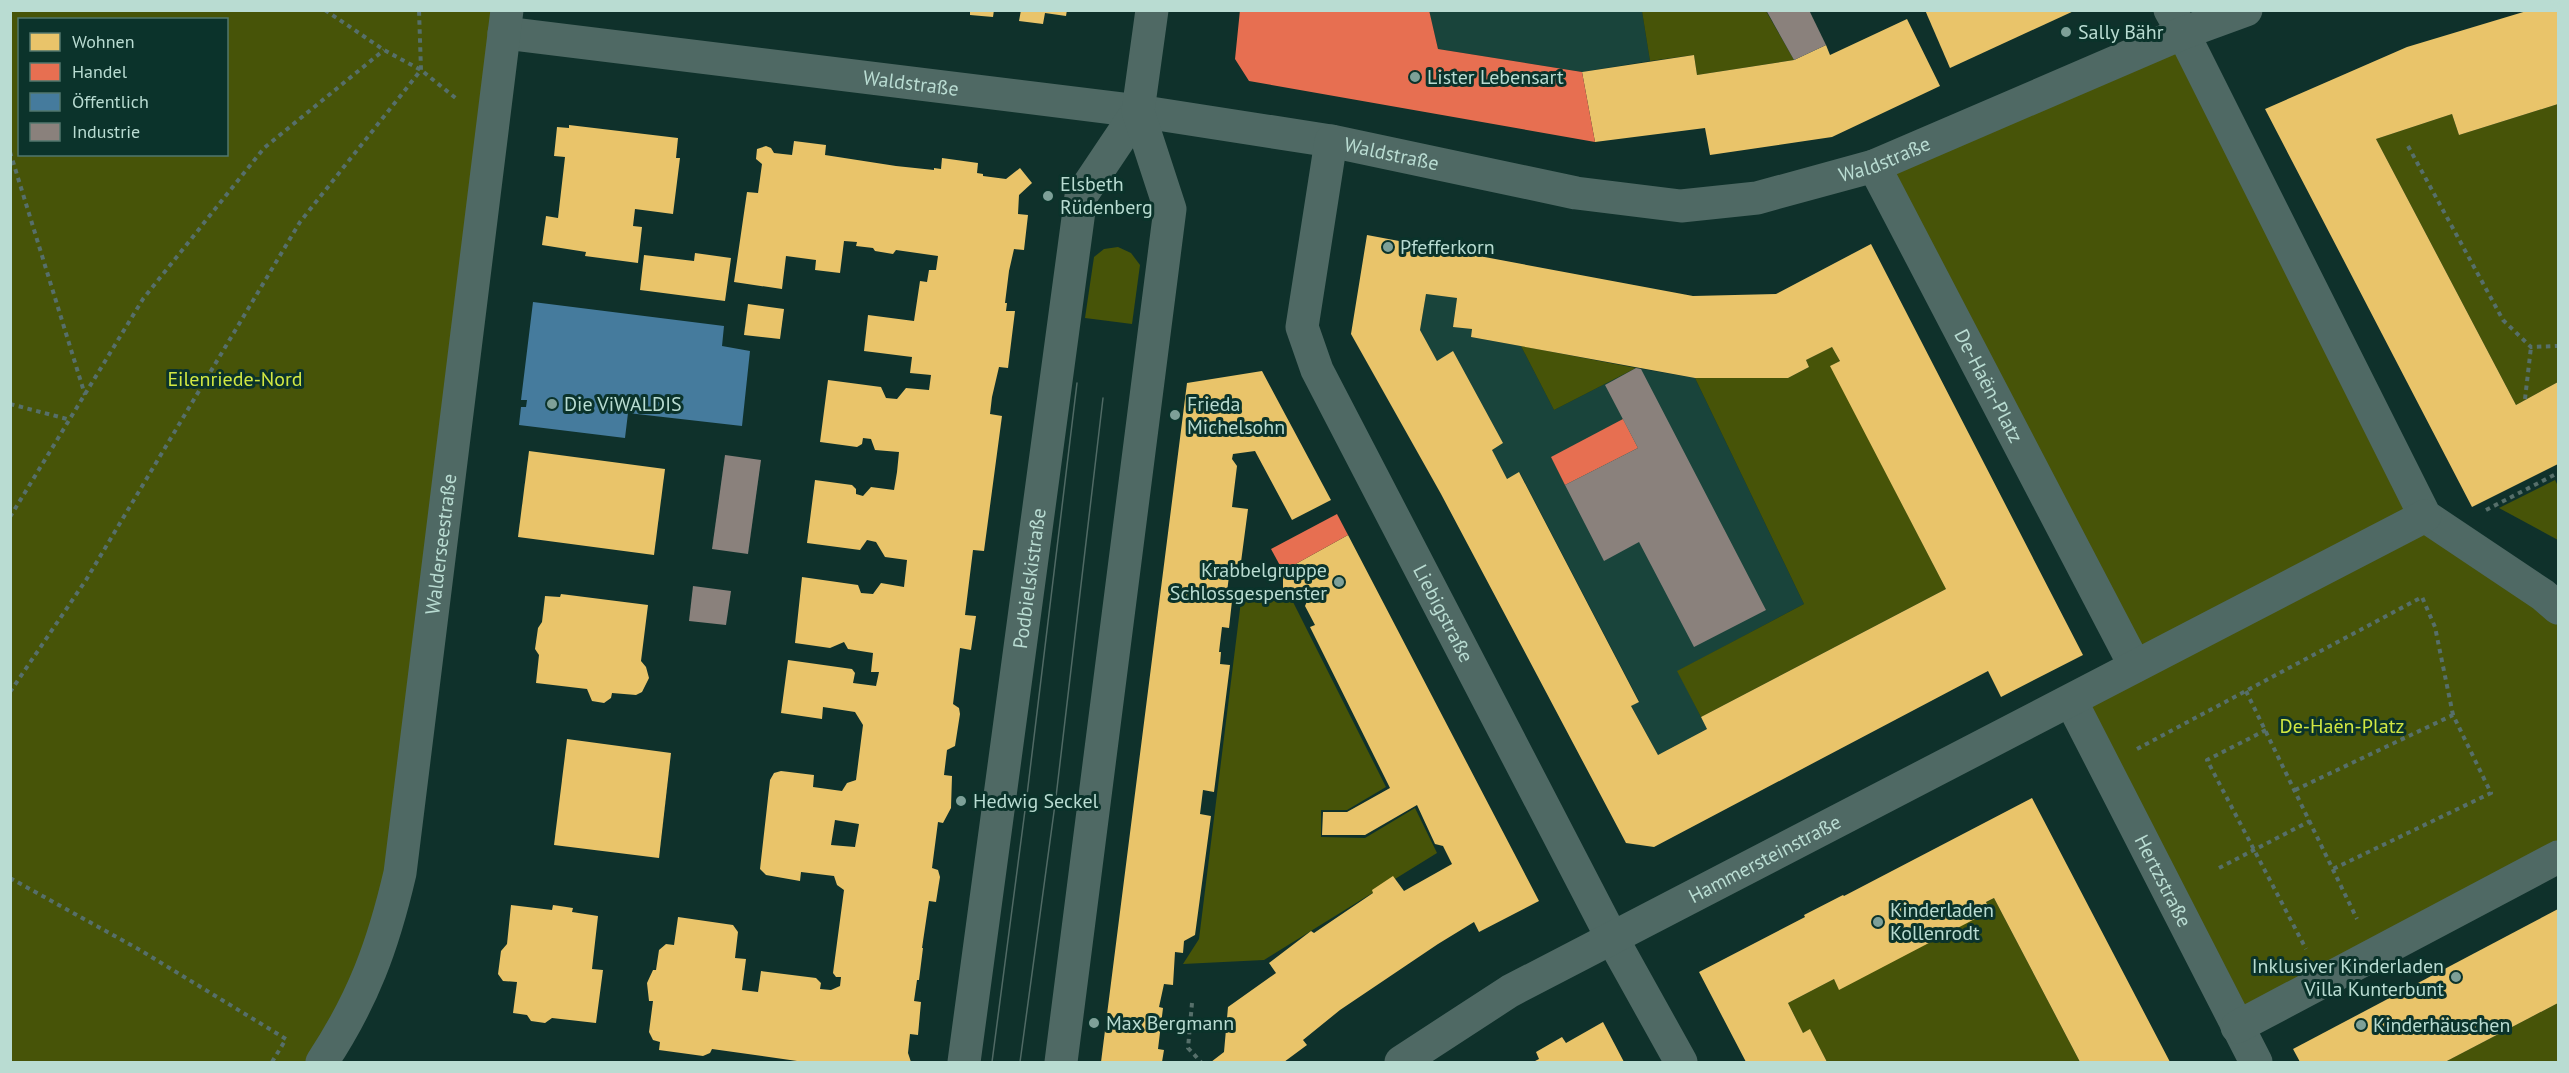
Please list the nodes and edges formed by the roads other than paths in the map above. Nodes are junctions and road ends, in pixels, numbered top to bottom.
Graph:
1 (1152, 10) edge
2 (2246, 10) edge
3 (505, 22) edge
4 (2176, 22) edge
5 (1138, 111) junction
6 (1331, 141) junction
7 (1874, 166) junction
8 (2435, 524) junction
9 (2559, 608) edge
10 (2135, 666) junction
11 (2071, 701) junction
12 (2559, 856) edge
13 (1612, 938) junction
14 (2237, 1027) junction
15 (333, 1059) edge
16 (964, 1062) edge
17 (1061, 1062) edge
18 (1401, 1062) edge
19 (1681, 1062) edge
20 (2256, 1062) edge

1 - 5 street, Podbielskistraße
2 - 4 street, Waldstraße
3 - 5 street, Waldstraße
3 - 15 street, Walderseestraße
4 - 7 street, Waldstraße
4 - 8 street
5 - 6 street, Waldstraße
5 - 16 street, Podbielskistraße
5 - 17 street, Podbielskistraße
6 - 7 street, Waldstraße
6 - 13 street, Liebigstraße
7 - 10 street, De-Haën-Platz
8 - 9 street
8 - 10 street
10 - 11 street, Hammersteinstraße
11 - 13 street, Hammersteinstraße
11 - 14 street, Hertzstraße
12 - 14 street
13 - 18 street, Hammersteinstraße
13 - 19 street, Liebigstraße
14 - 20 street, Hertzstraße

